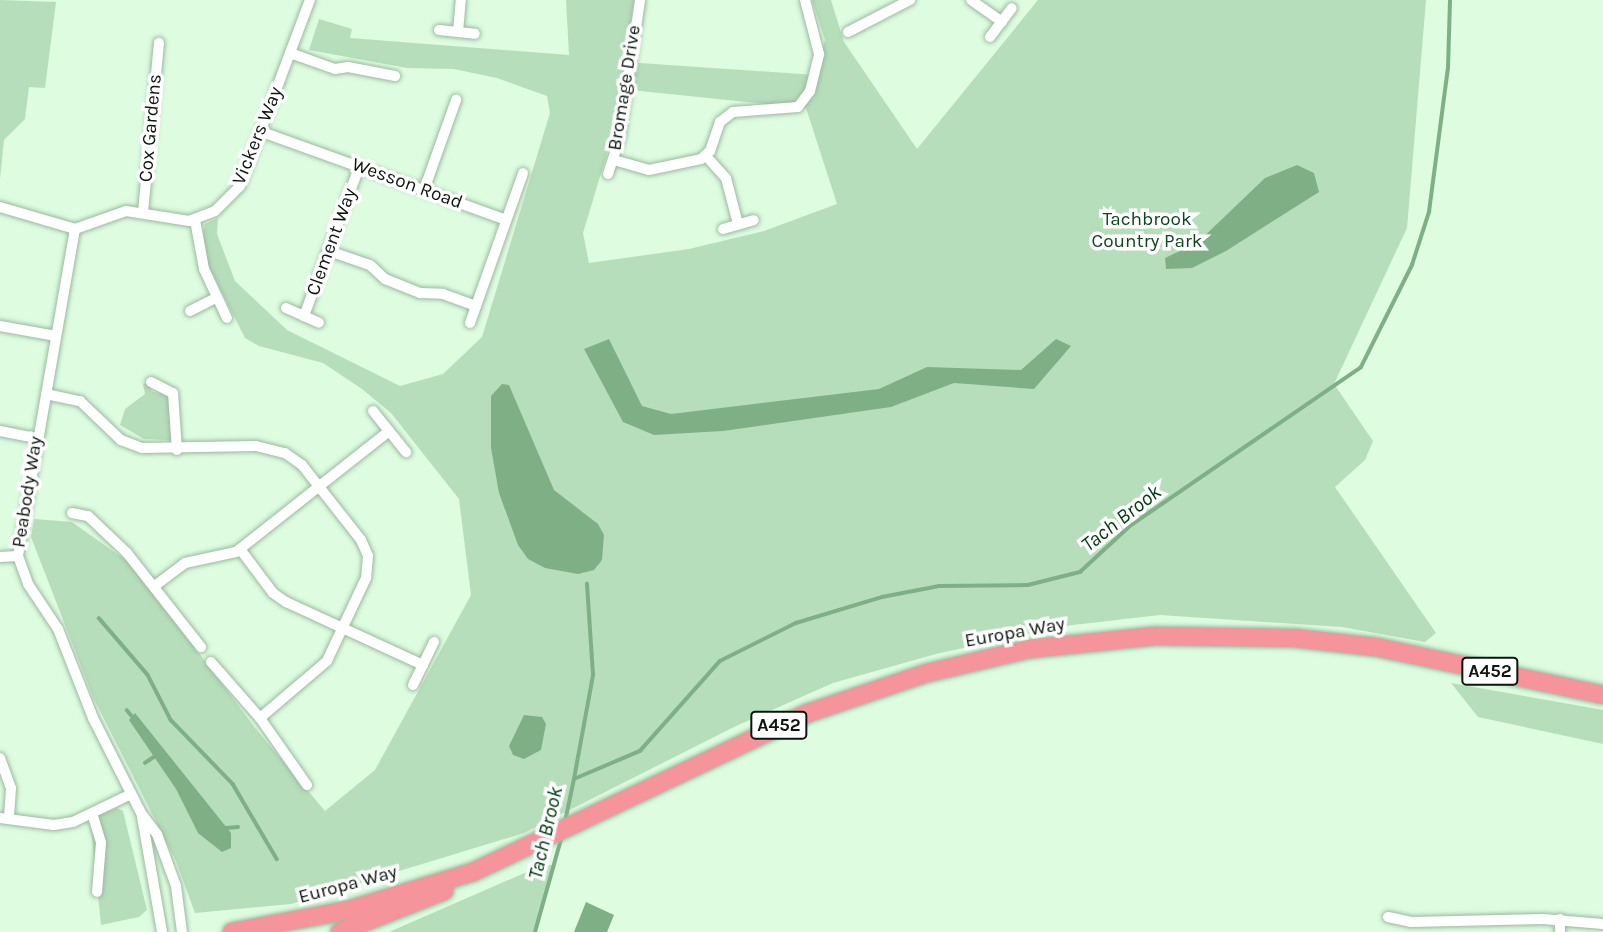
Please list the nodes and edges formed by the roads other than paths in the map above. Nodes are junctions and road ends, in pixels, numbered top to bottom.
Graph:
1 (310, 0) edge
2 (461, 0) edge
3 (639, 0) edge
4 (805, 0) edge
5 (910, 0) edge
6 (971, 0) edge
7 (1012, 8) dead end
8 (1002, 22) junction
9 (439, 30) dead end
10 (458, 32) junction
11 (848, 32) dead end
12 (475, 34) dead end
13 (990, 37) dead end
14 (159, 43) dead end
15 (290, 53) junction
16 (395, 76) dead end
17 (456, 100) dead end
18 (262, 132) junction
19 (706, 156) junction
20 (614, 160) junction
21 (359, 167) junction
22 (523, 173) dead end
23 (608, 174) dead end
24 (424, 190) junction
25 (0, 207) edge
26 (143, 212) junction
27 (195, 220) junction
28 (506, 220) junction
29 (754, 220) dead end
30 (738, 225) junction
31 (75, 229) junction
32 (723, 229) dead end
33 (329, 251) junction
34 (216, 298) junction
35 (476, 306) junction
36 (286, 308) dead end
37 (190, 311) dead end
38 (304, 316) junction
39 (228, 318) dead end
40 (319, 323) dead end
41 (470, 323) dead end
42 (0, 327) edge
43 (56, 336) junction
44 (151, 382) dead end
45 (46, 394) junction
46 (373, 411) dead end
47 (0, 430) edge
48 (389, 431) junction
49 (36, 438) junction
50 (177, 450) junction
51 (406, 452) dead end
52 (320, 487) junction
53 (72, 513) dead end
54 (240, 548) junction
55 (18, 556) junction
56 (0, 557) edge
57 (156, 585) junction
58 (344, 627) junction
59 (434, 642) dead end
60 (201, 647) dead end
61 (211, 662) dead end
62 (423, 665) junction
63 (413, 685) dead end
64 (1603, 695) edge
65 (260, 718) junction
66 (0, 758) edge
67 (307, 785) dead end
68 (131, 794) junction
69 (92, 813) junction
70 (141, 813) junction
71 (5, 818) edge
72 (473, 872) junction
73 (97, 892) dead end
74 (423, 900) junction
75 (1388, 917) dead end
76 (1560, 919) junction
77 (1603, 924) edge
78 (162, 932) edge
79 (181, 932) edge
80 (232, 932) edge
81 (297, 932) edge
82 (340, 932) edge
83 (1560, 932) edge

1 - 15 street, Vickers Way
2 - 10 street
3 - 20 street, Bromage Drive
4 - 19 street
5 - 11 street
6 - 8 street
7 - 8 street
8 - 13 street
9 - 10 street
10 - 12 street
14 - 26 street, Cox Gardens
15 - 16 street
15 - 18 street, Vickers Way
17 - 24 street
18 - 21 street, Wesson Road
18 - 27 street, Vickers Way
19 - 20 street
19 - 30 street
20 - 23 street, Bromage Drive
21 - 24 street, Wesson Road
21 - 33 street, Clement Way
22 - 28 street
24 - 28 street, Wesson Road
25 - 31 street
26 - 27 street
26 - 31 street
27 - 34 street
28 - 35 street
29 - 30 street
30 - 32 street
31 - 43 street, Peabody Way
33 - 35 street
33 - 38 street, Clement Way
34 - 37 street
34 - 39 street
35 - 41 street
36 - 38 street, Clement Way
38 - 40 street, Clement Way
42 - 43 street
43 - 45 street, Peabody Way
44 - 50 street
45 - 49 street, Peabody Way
45 - 50 street
46 - 48 street
47 - 49 street
48 - 51 street
48 - 52 street
49 - 55 street, Peabody Way
50 - 52 street
52 - 54 street
52 - 58 street
53 - 57 street
54 - 57 street
54 - 58 street
55 - 56 street
55 - 68 street, Peabody Way
57 - 60 street
58 - 62 street
58 - 65 street
59 - 62 street
61 - 65 street
62 - 63 street
64 - 72 highway, Europa Way / A452
65 - 67 street
66 - 71 street
68 - 69 street
68 - 70 street, Peabody Way
69 - 71 street
69 - 73 street
70 - 78 street, Peabody Way
70 - 79 street, Peabody Way
72 - 74 highway, Europa Way / A452
72 - 80 highway, Europa Way / A452
74 - 81 highway
74 - 82 highway, Europa Way / A452
75 - 76 street
76 - 77 street
76 - 83 street

